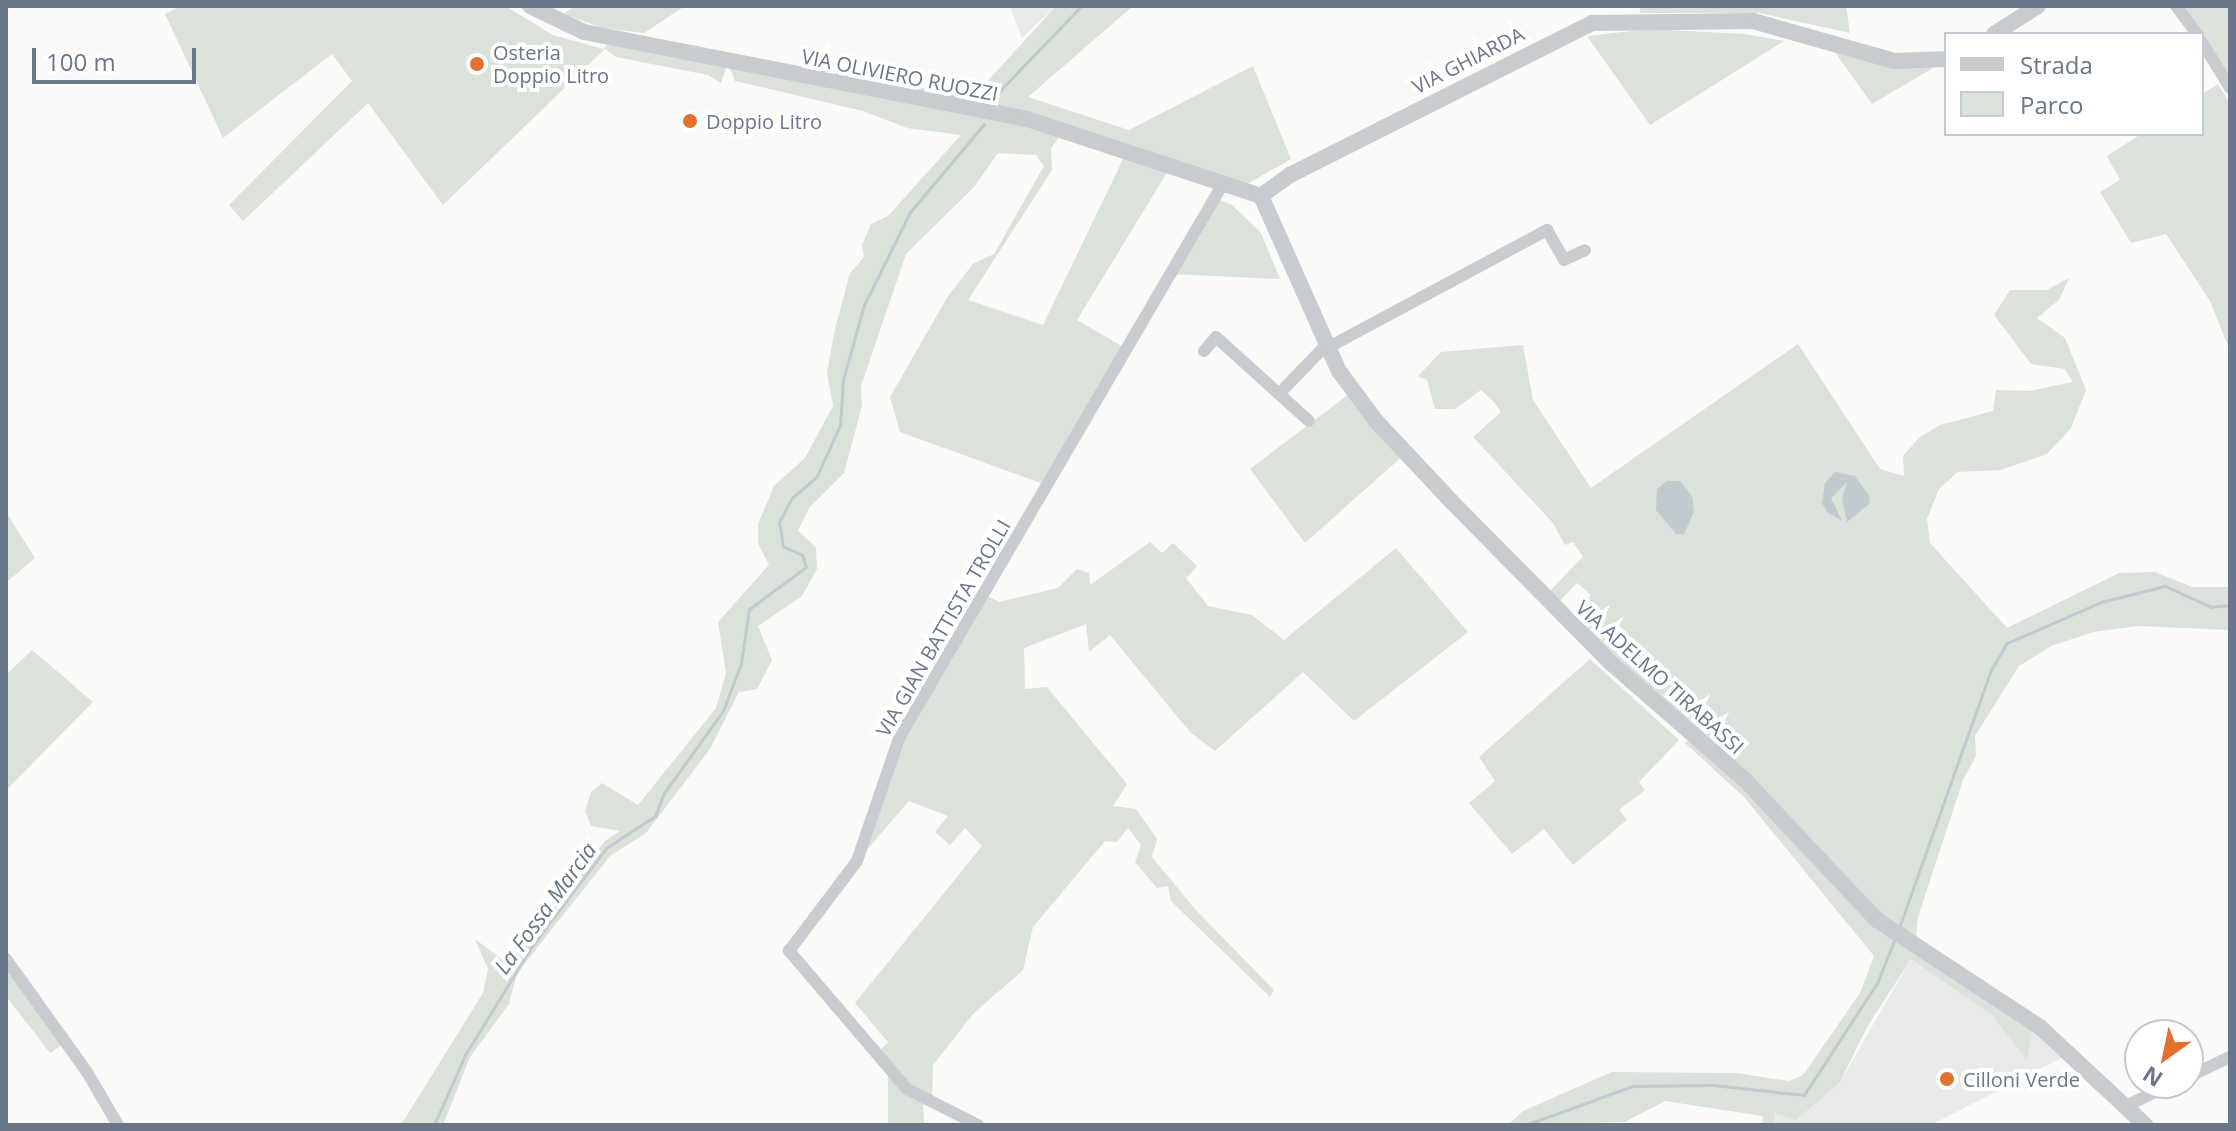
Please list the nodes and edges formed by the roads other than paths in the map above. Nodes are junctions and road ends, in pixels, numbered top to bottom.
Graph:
1 (530, 6) edge
2 (2038, 6) edge
3 (2176, 6) edge
4 (1997, 32) edge
5 (2196, 32) edge
6 (2204, 45) edge
7 (1944, 59) edge
8 (2230, 88) edge
9 (1224, 182) junction
10 (1261, 196) junction
11 (1585, 250) dead end
12 (1326, 347) junction
13 (1204, 351) dead end
14 (1279, 394) junction
15 (1309, 421) dead end
16 (6, 959) edge
17 (2230, 1057) edge
18 (2204, 1069) edge
19 (2141, 1099) edge
20 (2126, 1106) junction
21 (118, 1125) edge
22 (978, 1125) edge
23 (2145, 1125) edge

1 - 9 street, VIA OLIVIERO RUOZZI
2 - 4 street
3 - 5 street
6 - 8 street
7 - 10 street, VIA GHIARDA
9 - 10 street, VIA OLIVIERO RUOZZI
9 - 22 street, VIA GIAN BATTISTA TROLLI
10 - 12 street, VIA ADELMO TIRABASSI
11 - 12 street
12 - 14 street
12 - 20 street, VIA ADELMO TIRABASSI
13 - 14 street
14 - 15 street
16 - 21 street
17 - 18 street
19 - 20 street
20 - 23 street, VIA ADELMO TIRABASSI

